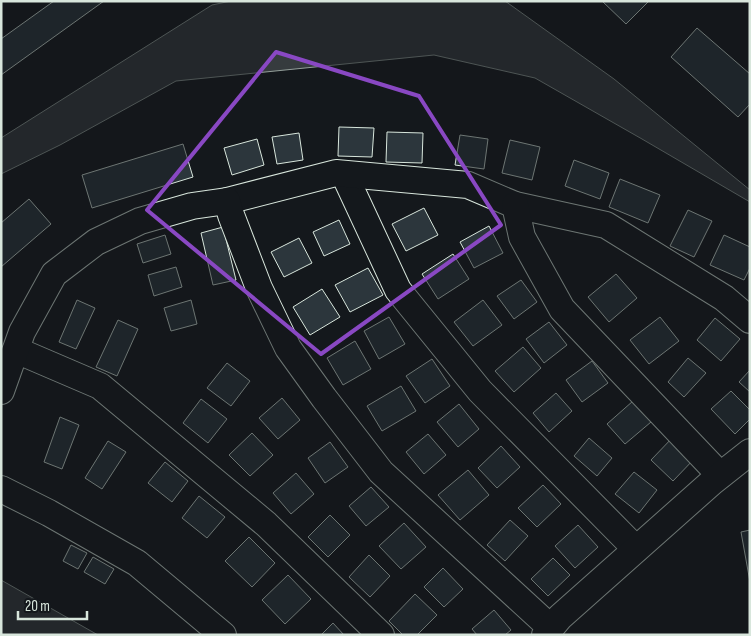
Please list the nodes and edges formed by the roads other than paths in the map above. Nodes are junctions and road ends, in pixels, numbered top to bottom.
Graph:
1 (344, 174) junction
2 (227, 201) junction
3 (515, 205) junction
4 (750, 320) edge
5 (15, 352) junction
6 (1, 391) edge
7 (750, 452) edge
8 (720, 475) junction
9 (1, 490) edge
10 (636, 549) junction
11 (548, 632) edge
12 (223, 635) edge
13 (381, 635) edge

1 - 2 street
1 - 3 street
1 - 10 street
2 - 5 street
2 - 11 street
3 - 4 street
3 - 8 street
5 - 6 street
5 - 13 street
7 - 8 street
8 - 10 street
9 - 12 street
10 - 11 street

